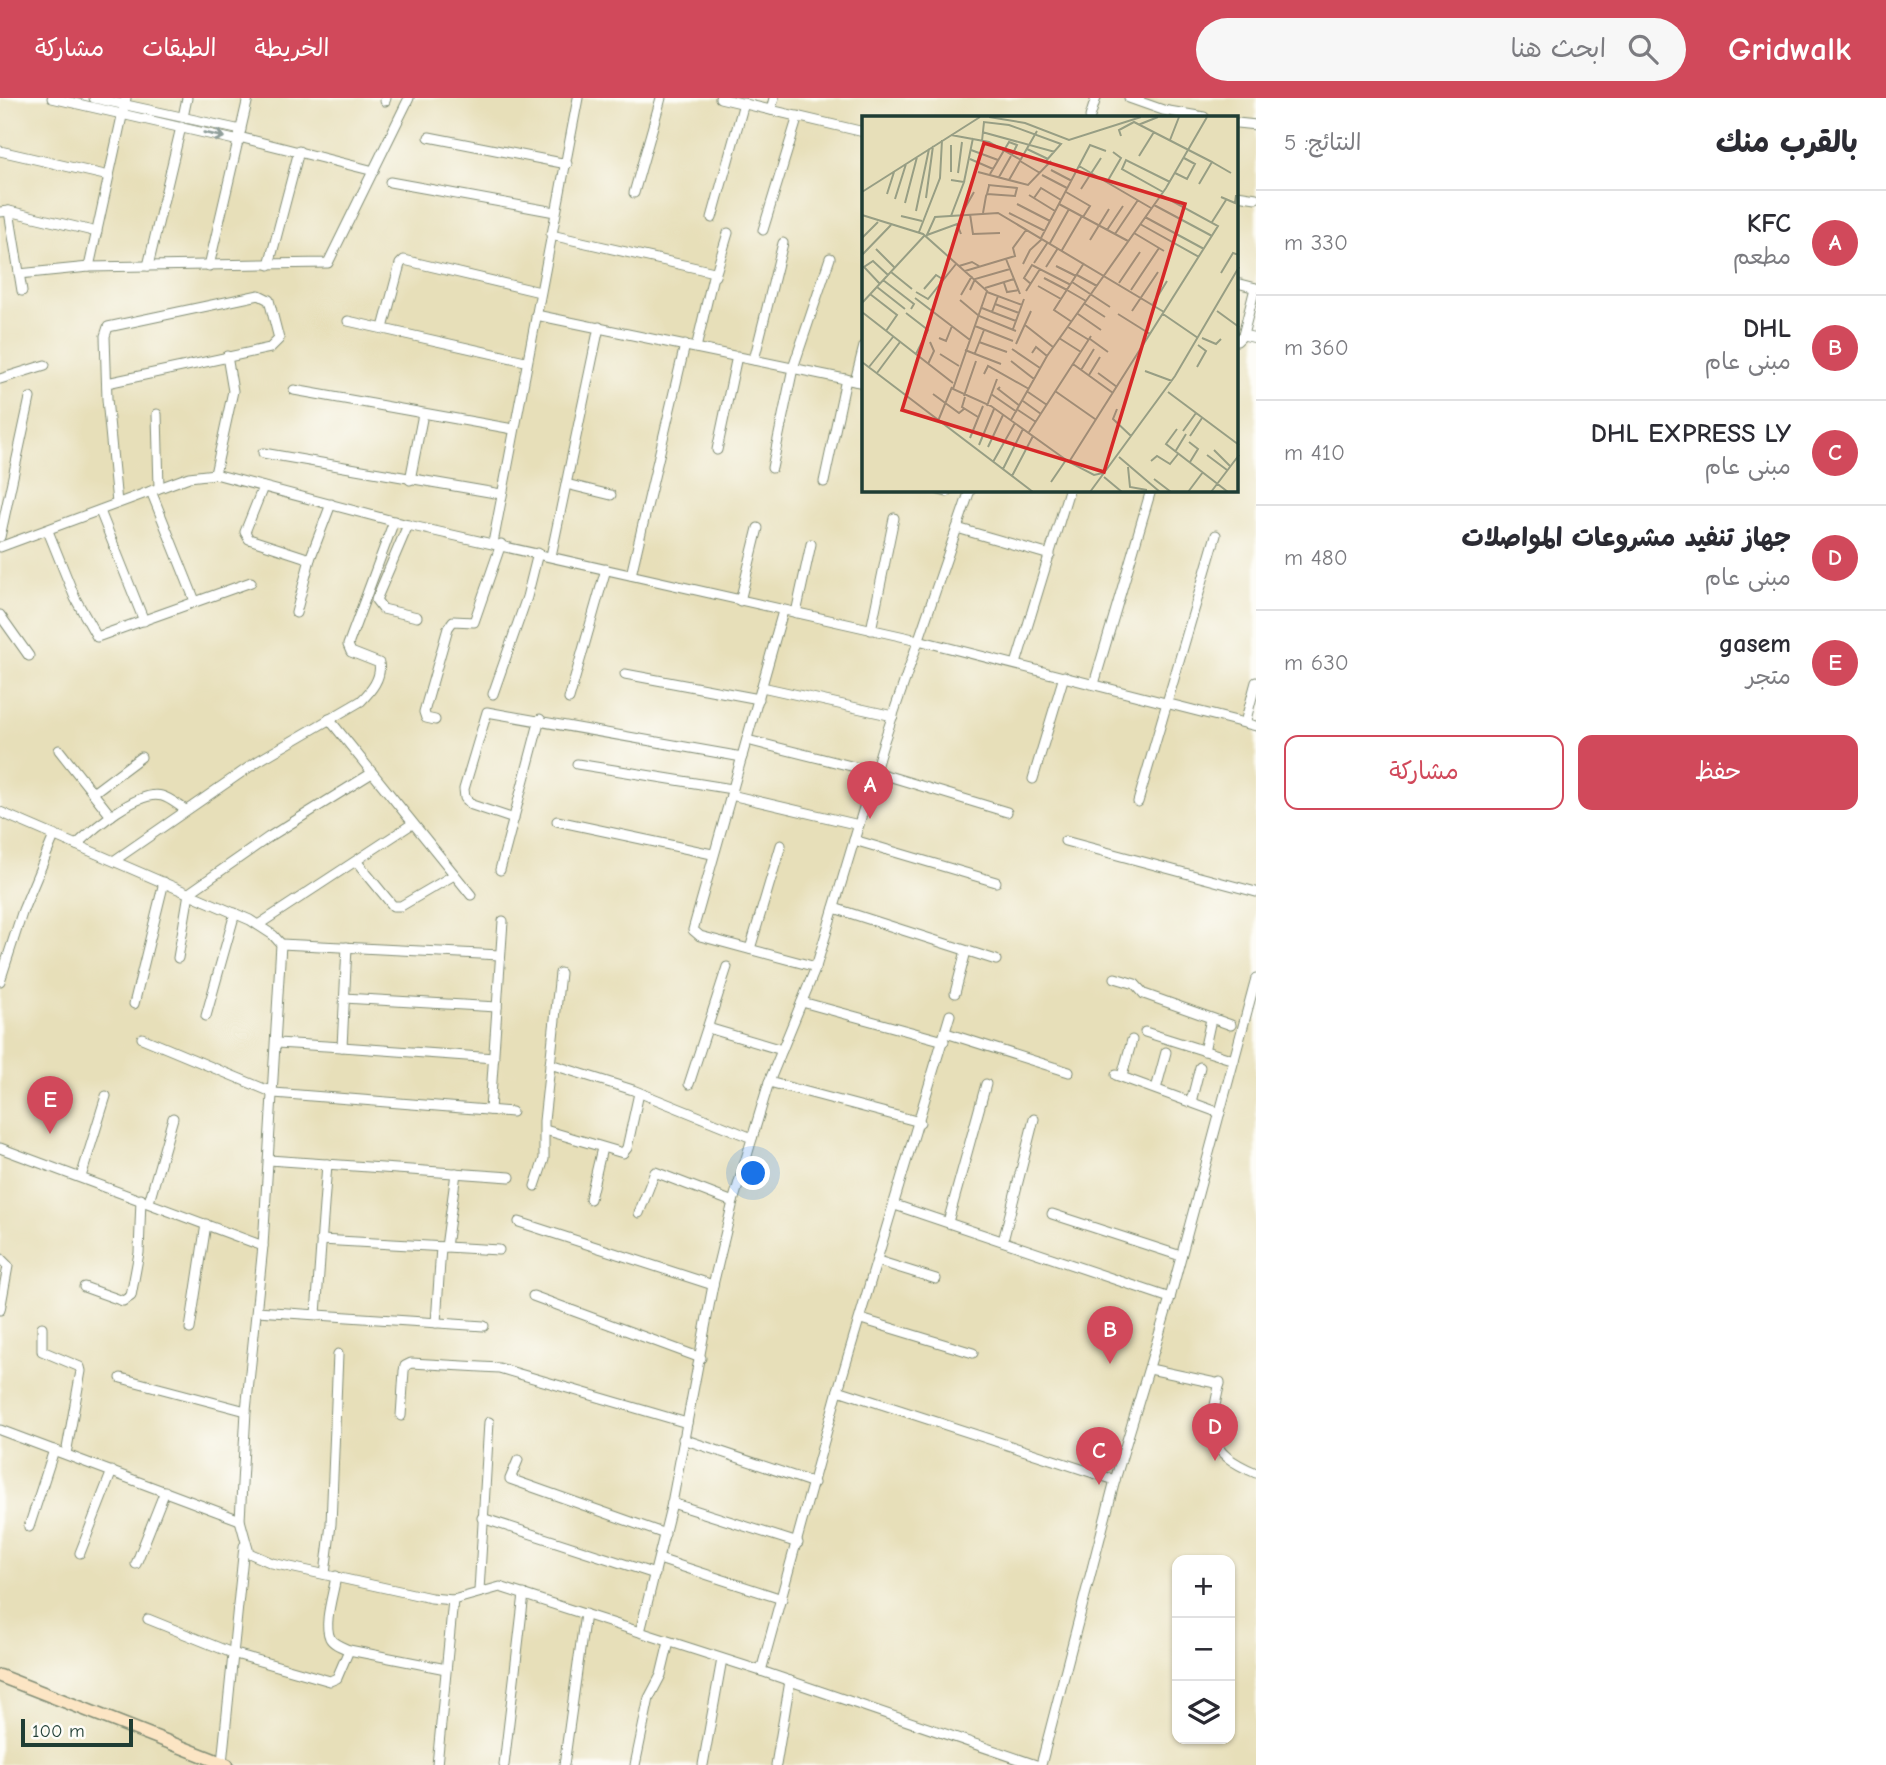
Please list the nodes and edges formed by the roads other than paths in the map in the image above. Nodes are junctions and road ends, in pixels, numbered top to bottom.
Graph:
1 (52, 98) edge
2 (94, 98) edge
3 (187, 98) edge
4 (248, 98) edge
5 (409, 98) edge
6 (578, 98) edge
7 (660, 98) edge
8 (720, 98) edge
9 (774, 98) edge
10 (1096, 98) edge
11 (1129, 98) edge
12 (744, 103) junction
13 (125, 106) edge
14 (771, 110) junction
15 (798, 116) junction
16 (1090, 116) edge
17 (1198, 116) edge
18 (182, 122) junction
19 (1238, 123) edge
20 (1256, 125) edge
21 (862, 132) edge
22 (240, 136) junction
23 (429, 136) dead end
24 (0, 151) edge
25 (299, 152) junction
26 (567, 164) junction
27 (374, 171) junction
28 (109, 176) junction
29 (390, 182) dead end
30 (634, 193) dead end
31 (1238, 195) edge
32 (1256, 198) edge
33 (4, 211) edge
34 (555, 212) junction
35 (712, 218) dead end
36 (763, 230) dead end
37 (97, 232) junction
38 (728, 233) dead end
39 (551, 235) junction
40 (783, 243) dead end
41 (830, 258) dead end
42 (270, 265) junction
43 (148, 266) junction
44 (209, 266) junction
45 (89, 267) junction
46 (19, 274) junction
47 (714, 277) junction
48 (1255, 288) edge
49 (22, 291) dead end
50 (540, 292) junction
51 (536, 315) junction
52 (348, 321) dead end
53 (599, 327) junction
54 (383, 328) junction
55 (1240, 338) edge
56 (1256, 338) edge
57 (685, 345) junction
58 (696, 348) junction
59 (862, 354) edge
60 (227, 356) junction
61 (737, 356) junction
62 (754, 360) junction
63 (525, 361) junction
64 (45, 365) dead end
65 (793, 368) junction
66 (0, 379) edge
67 (855, 381) edge
68 (107, 383) junction
69 (294, 390) dead end
70 (30, 398) dead end
71 (157, 414) dead end
72 (423, 414) junction
73 (513, 429) junction
74 (717, 450) dead end
75 (263, 453) dead end
76 (772, 468) dead end
77 (215, 474) junction
78 (410, 480) junction
79 (824, 482) dead end
80 (566, 484) junction
81 (262, 486) junction
82 (155, 490) junction
83 (969, 492) edge
84 (1068, 492) edge
85 (1150, 492) edge
86 (501, 494) junction
87 (611, 495) dead end
88 (117, 503) junction
89 (331, 505) junction
90 (100, 511) junction
91 (894, 518) dead end
92 (394, 521) junction
93 (408, 525) junction
94 (758, 528) dead end
95 (957, 528) junction
96 (48, 531) junction
97 (1216, 535) dead end
98 (0, 537) edge
99 (497, 543) junction
100 (811, 544) dead end
101 (0, 547) edge
102 (538, 553) junction
103 (1050, 555) junction
104 (551, 556) junction
105 (310, 559) junction
106 (606, 569) junction
107 (631, 575) junction
108 (251, 582) dead end
109 (195, 601) junction
110 (740, 601) junction
111 (783, 611) junction
112 (296, 613) dead end
113 (796, 614) junction
114 (0, 615) edge
115 (417, 617) dead end
116 (144, 621) junction
117 (871, 630) junction
118 (918, 640) junction
119 (29, 656) dead end
120 (1016, 664) junction
121 (625, 674) dead end
122 (1064, 676) junction
123 (1256, 682) edge
124 (1094, 684) junction
125 (762, 687) junction
126 (493, 694) dead end
127 (569, 699) dead end
128 (759, 699) junction
129 (1166, 704) junction
130 (893, 716) junction
131 (329, 719) junction
132 (540, 719) junction
133 (435, 720) dead end
134 (1245, 723) junction
135 (1256, 726) edge
136 (747, 740) junction
137 (59, 750) dead end
138 (141, 757) dead end
139 (742, 757) junction
140 (577, 765) dead end
141 (875, 772) junction
142 (372, 773) junction
143 (1033, 779) dead end
144 (732, 792) junction
145 (93, 793) junction
146 (1138, 802) dead end
147 (186, 810) junction
148 (0, 812) edge
149 (1007, 813) dead end
150 (111, 817) junction
151 (514, 819) junction
152 (556, 821) dead end
153 (412, 824) junction
154 (859, 825) junction
155 (54, 836) junction
156 (854, 841) junction
157 (1065, 841) dead end
158 (76, 845) junction
159 (781, 845) dead end
160 (712, 854) junction
161 (116, 860) junction
162 (357, 862) junction
163 (500, 870) dead end
164 (454, 875) junction
165 (164, 882) junction
166 (996, 882) dead end
167 (1256, 892) edge
168 (189, 893) junction
169 (471, 895) dead end
170 (834, 908) junction
171 (235, 913) junction
172 (503, 920) dead end
173 (258, 925) junction
174 (0, 944) edge
175 (281, 944) junction
176 (347, 947) junction
177 (11, 949) junction
178 (750, 949) junction
179 (966, 951) junction
180 (500, 955) junction
181 (178, 958) dead end
182 (996, 960) dead end
183 (727, 967) dead end
184 (816, 967) junction
185 (560, 972) dead end
186 (1115, 978) dead end
187 (1256, 978) edge
188 (0, 981) edge
189 (955, 993) dead end
190 (344, 998) junction
191 (802, 1002) junction
192 (134, 1004) dead end
193 (497, 1007) junction
194 (950, 1015) dead end
195 (206, 1016) dead end
196 (1211, 1019) junction
197 (1231, 1025) dead end
198 (708, 1028) junction
199 (1145, 1032) dead end
200 (945, 1037) junction
201 (142, 1038) dead end
202 (1132, 1040) dead end
203 (277, 1043) junction
204 (342, 1047) junction
205 (782, 1050) junction
206 (1204, 1051) junction
207 (1166, 1052) dead end
208 (494, 1058) junction
209 (1234, 1060) junction
210 (550, 1064) junction
211 (1200, 1067) dead end
212 (1069, 1072) dead end
213 (769, 1083) junction
214 (688, 1084) dead end
215 (986, 1084) dead end
216 (1156, 1089) junction
217 (274, 1093) junction
218 (639, 1093) junction
219 (106, 1096) dead end
220 (1191, 1102) junction
221 (490, 1110) junction
222 (512, 1112) dead end
223 (1220, 1113) junction
224 (173, 1118) dead end
225 (1034, 1119) dead end
226 (920, 1122) junction
227 (545, 1130) junction
228 (752, 1138) junction
229 (0, 1148) edge
230 (602, 1148) junction
231 (268, 1160) junction
232 (327, 1164) junction
233 (456, 1173) junction
234 (81, 1177) junction
235 (510, 1177) dead end
236 (535, 1186) dead end
237 (590, 1199) dead end
238 (145, 1200) junction
239 (733, 1202) junction
240 (895, 1205) junction
241 (639, 1213) dead end
242 (1052, 1214) dead end
243 (519, 1222) dead end
244 (948, 1222) junction
245 (206, 1224) junction
246 (321, 1240) junction
247 (1003, 1241) junction
248 (263, 1246) junction
249 (444, 1247) junction
250 (499, 1250) dead end
251 (1181, 1256) junction
252 (0, 1258) edge
253 (878, 1261) junction
254 (936, 1279) dead end
255 (713, 1285) junction
256 (84, 1287) dead end
257 (533, 1296) dead end
258 (1170, 1298) junction
259 (0, 1310) edge
260 (257, 1311) junction
261 (316, 1314) junction
262 (861, 1320) junction
263 (436, 1323) junction
264 (484, 1326) dead end
265 (42, 1327) dead end
266 (190, 1329) dead end
267 (973, 1353) dead end
268 (338, 1354) dead end
269 (701, 1358) junction
270 (1150, 1369) junction
271 (121, 1378) dead end
272 (838, 1390) junction
273 (246, 1411) junction
274 (401, 1416) dead end
275 (489, 1422) dead end
276 (687, 1423) junction
277 (0, 1431) edge
278 (683, 1439) junction
279 (54, 1450) junction
280 (66, 1454) junction
281 (519, 1460) dead end
282 (112, 1471) junction
283 (1256, 1473) edge
284 (1115, 1480) junction
285 (814, 1483) junction
286 (165, 1491) junction
287 (672, 1503) junction
288 (482, 1518) junction
289 (240, 1520) junction
290 (29, 1527) dead end
291 (665, 1534) junction
292 (798, 1543) junction
293 (244, 1545) junction
294 (80, 1553) dead end
295 (659, 1559) junction
296 (136, 1564) dead end
297 (325, 1574) junction
298 (655, 1574) junction
299 (336, 1576) junction
300 (479, 1591) junction
301 (524, 1594) junction
302 (782, 1599) junction
303 (453, 1600) junction
304 (585, 1614) junction
305 (148, 1619) dead end
306 (640, 1632) junction
307 (669, 1642) junction
308 (349, 1650) junction
309 (232, 1653) junction
310 (722, 1659) junction
311 (446, 1669) junction
312 (761, 1671) junction
313 (0, 1676) edge
314 (790, 1681) junction
315 (1020, 1763) edge
316 (225, 1764) edge
317 (437, 1765) edge
318 (504, 1765) edge
319 (564, 1765) edge
320 (635, 1765) edge
321 (703, 1765) edge
322 (776, 1765) edge
323 (1039, 1765) edge

1 - 13 street
2 - 13 street
3 - 18 street
4 - 22 street
5 - 27 street
6 - 26 street
7 - 30 street
8 - 12 street
9 - 14 street
10 - 16 street
11 - 17 street
12 - 14 street
12 - 35 street
13 - 18 street
13 - 28 street
14 - 15 street
15 - 21 street
15 - 36 street
18 - 22 street
18 - 43 street
19 - 20 street
22 - 25 street
22 - 44 street
23 - 26 street
24 - 28 street
25 - 27 street
25 - 42 street
26 - 34 street
27 - 42 street
28 - 37 street
29 - 34 street
31 - 32 street
33 - 37 street
33 - 46 street
34 - 39 street
37 - 45 street
38 - 47 street
39 - 47 street
39 - 50 street
40 - 62 street
41 - 65 street
42 - 44 street
43 - 44 street
43 - 45 street
45 - 46 street
46 - 49 street
47 - 58 street
48 - 55 street
50 - 51 street
50 - 54 street
51 - 53 street
51 - 63 street
52 - 54 street
53 - 57 street
53 - 80 street
54 - 63 street
55 - 56 street
57 - 58 street
57 - 107 street
58 - 61 street
59 - 67 street
60 - 68 street
60 - 68 street
60 - 77 street
61 - 62 street
61 - 74 street
62 - 65 street
63 - 73 street
64 - 66 street
65 - 67 street
65 - 76 street
67 - 79 street
68 - 88 street
69 - 72 street
70 - 98 street
71 - 82 street
72 - 73 street
72 - 78 street
73 - 86 street
75 - 78 street
77 - 81 street
77 - 82 street
78 - 86 street
80 - 87 street
80 - 104 street
81 - 89 street
81 - 105 street
82 - 88 street
82 - 109 street
83 - 95 street
84 - 103 street
85 - 124 street
86 - 99 street
88 - 90 street
89 - 92 street
89 - 105 street
90 - 96 street
90 - 116 street
91 - 117 street
92 - 93 street
92 - 131 street
93 - 99 street
93 - 115 street
94 - 110 street
95 - 103 street
95 - 118 street
96 - 101 street
96 - 116 street
97 - 129 street
99 - 102 street
99 - 133 street
100 - 113 street
102 - 104 street
102 - 126 street
103 - 120 street
104 - 106 street
105 - 112 street
106 - 107 street
106 - 127 street
107 - 110 street
108 - 109 street
109 - 116 street
110 - 111 street
111 - 113 street
111 - 125 street
113 - 117 street
114 - 119 street
117 - 118 street
118 - 120 street
118 - 130 street
120 - 122 street
121 - 128 street
122 - 124 street
122 - 143 street
123 - 134 street
124 - 129 street
125 - 128 street
125 - 130 street
128 - 136 street
129 - 134 street
129 - 146 street
130 - 141 street
131 - 142 street
131 - 147 street
132 - 139 street
132 - 151 street
132 - 151 street
134 - 135 street
136 - 139 street
136 - 141 street
137 - 145 street
138 - 145 street
139 - 144 street
140 - 144 street
141 - 149 street
141 - 154 street
142 - 153 street
142 - 168 street
144 - 154 street
144 - 160 street
145 - 150 street
147 - 150 street
147 - 161 street
148 - 155 street
150 - 158 street
151 - 163 street
152 - 160 street
153 - 162 street
153 - 164 street
154 - 156 street
155 - 158 street
155 - 177 street
156 - 166 street
156 - 170 street
157 - 167 street
158 - 161 street
159 - 178 street
160 - 178 street
161 - 165 street
162 - 164 street
162 - 173 street
164 - 169 street
165 - 168 street
165 - 192 street
168 - 171 street
168 - 181 street
170 - 179 street
170 - 184 street
171 - 173 street
171 - 195 street
172 - 180 street
173 - 175 street
174 - 177 street
175 - 176 street
175 - 203 street
176 - 180 street
176 - 190 street
177 - 188 street
178 - 184 street
179 - 182 street
179 - 189 street
180 - 193 street
183 - 198 street
184 - 191 street
185 - 210 street
186 - 196 street
187 - 209 street
190 - 193 street
190 - 204 street
191 - 200 street
191 - 205 street
193 - 208 street
194 - 200 street
196 - 197 street
196 - 206 street
198 - 205 street
198 - 214 street
199 - 206 street
200 - 212 street
200 - 226 street
201 - 217 street
202 - 216 street
203 - 204 street
203 - 217 street
204 - 208 street
205 - 213 street
206 - 209 street
207 - 216 street
208 - 221 street
209 - 223 street
210 - 218 street
210 - 227 street
211 - 220 street
213 - 226 street
213 - 228 street
215 - 244 street
216 - 220 street
217 - 221 street
217 - 231 street
218 - 228 street
218 - 230 street
219 - 234 street
220 - 223 street
221 - 222 street
223 - 251 street
224 - 238 street
225 - 247 street
226 - 240 street
227 - 230 street
227 - 236 street
228 - 239 street
229 - 234 street
230 - 237 street
231 - 232 street
231 - 248 street
232 - 233 street
232 - 246 street
233 - 235 street
233 - 249 street
234 - 238 street
238 - 245 street
238 - 256 street
239 - 241 street
239 - 255 street
240 - 244 street
240 - 253 street
242 - 251 street
243 - 255 street
244 - 247 street
245 - 248 street
245 - 266 street
246 - 249 street
246 - 261 street
247 - 258 street
248 - 260 street
249 - 250 street
249 - 263 street
251 - 258 street
252 - 259 street
253 - 254 street
253 - 262 street
255 - 269 street
257 - 269 street
258 - 270 street
260 - 261 street
260 - 273 street
261 - 263 street
262 - 267 street
262 - 272 street
263 - 264 street
265 - 280 street
268 - 297 street
269 - 276 street
270 - 283 street
270 - 284 street
271 - 273 street
272 - 284 street
272 - 285 street
273 - 289 street
274 - 276 street
275 - 288 street
276 - 278 street
277 - 279 street
278 - 285 street
278 - 287 street
279 - 280 street
279 - 290 street
280 - 282 street
281 - 291 street
282 - 286 street
282 - 294 street
284 - 323 street
285 - 292 street
286 - 289 street
286 - 296 street
287 - 291 street
287 - 292 street
288 - 298 street
288 - 300 street
289 - 293 street
291 - 295 street
292 - 302 street
293 - 297 street
293 - 309 street
295 - 298 street
295 - 302 street
297 - 299 street
298 - 306 street
299 - 303 street
299 - 308 street
300 - 301 street
300 - 303 street
301 - 304 street
301 - 318 street
302 - 312 street
303 - 311 street
304 - 306 street
304 - 319 street
305 - 309 street
306 - 307 street
307 - 310 street
307 - 320 street
308 - 309 street
308 - 311 street
309 - 316 street
310 - 312 street
310 - 321 street
311 - 317 street
312 - 314 street
313 - 316 street
314 - 315 street
314 - 322 street
315 - 323 street

